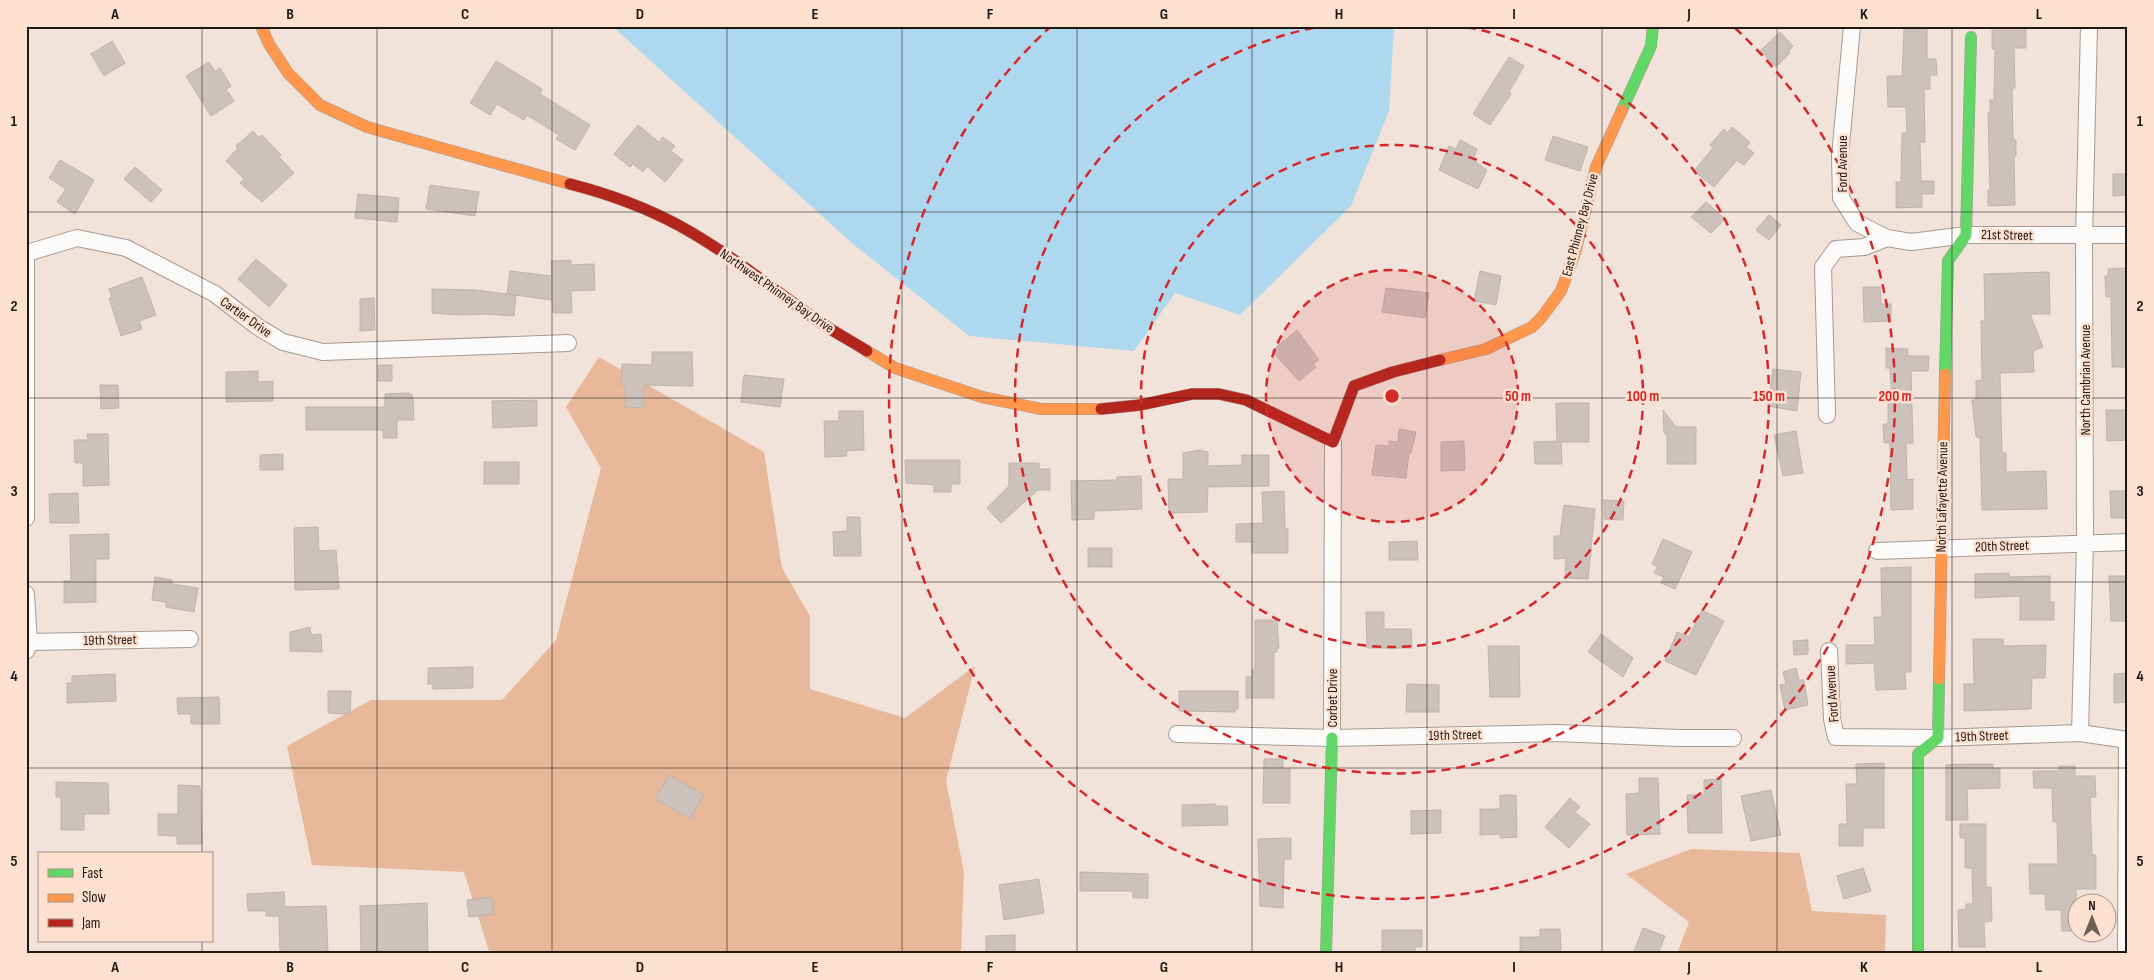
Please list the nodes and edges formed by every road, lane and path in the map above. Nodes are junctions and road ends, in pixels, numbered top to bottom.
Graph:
1 (261, 26) edge
2 (1653, 26) edge
3 (1852, 26) edge
4 (2089, 26) edge
5 (1971, 37) dead end
6 (1966, 235) junction
7 (2128, 235) edge
8 (2084, 237) junction
9 (1886, 238) junction
10 (26, 253) edge
11 (568, 343) dead end
12 (1827, 415) dead end
13 (1333, 442) junction
14 (26, 518) edge
15 (2128, 542) edge
16 (2085, 543) junction
17 (1940, 548) junction
18 (1877, 551) dead end
19 (26, 594) edge
20 (190, 639) dead end
21 (28, 646) edge
22 (1829, 651) dead end
23 (2080, 733) junction
24 (1177, 734) dead end
25 (1836, 737) joint
26 (1332, 738) junction
27 (1733, 738) dead end
28 (1938, 738) junction
29 (2127, 740) edge
30 (1326, 954) edge
31 (1918, 954) edge
32 (2126, 954) edge

1 - 13 street, Northwest Phinney Bay Drive
2 - 13 street, East Phinney Bay Drive
3 - 9 street, Ford Avenue
4 - 8 street, North Cambrian Avenue
5 - 6 street
6 - 8 street, 21st Street
6 - 9 street, 21st Street
6 - 17 street, North Lafayette Avenue
7 - 8 street, 21st Street
8 - 16 street, North Cambrian Avenue
9 - 12 street
10 - 11 street, Cartier Drive
10 - 14 street
13 - 26 street, Corbet Drive
15 - 16 street, 20th Street
16 - 17 street, 20th Street
16 - 23 street, North Cambrian Avenue
17 - 18 street, 20th Street
17 - 28 street, North Lafayette Avenue
19 - 21 street
20 - 21 street, 19th Street
22 - 25 street, Ford Avenue
23 - 28 street, 19th Street
23 - 29 street, 19th Street
24 - 26 street, 19th Street
25 - 28 street, 19th Street
26 - 27 street, 19th Street
26 - 30 street, Corbet Drive
28 - 31 street
29 - 32 street

